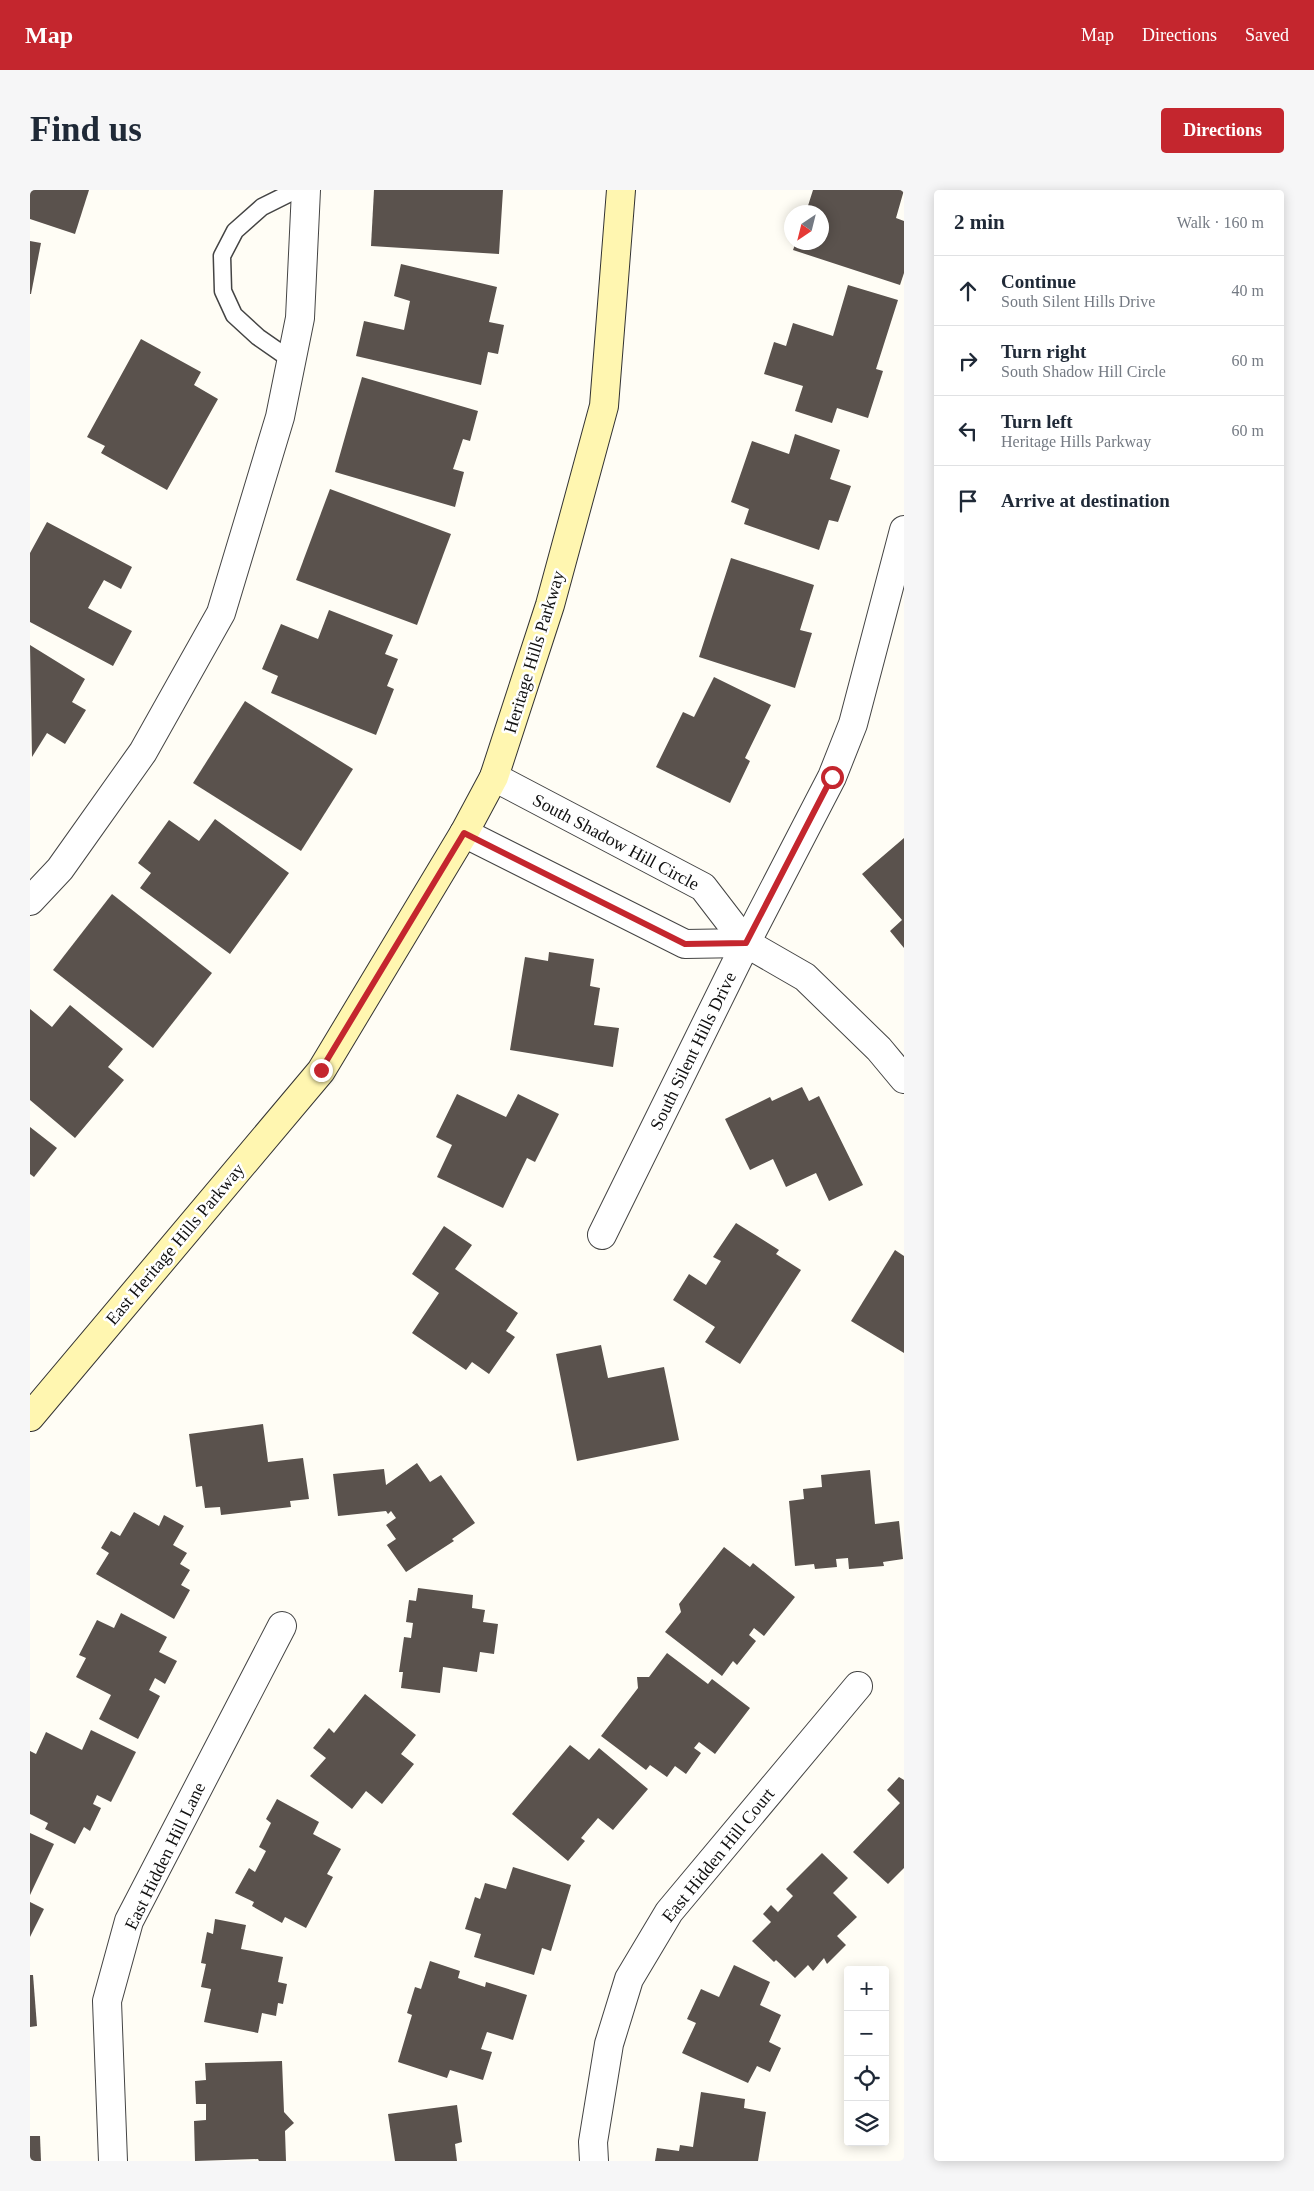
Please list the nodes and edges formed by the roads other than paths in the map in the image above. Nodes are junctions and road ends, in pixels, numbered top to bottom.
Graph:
1 (296, 190) edge
2 (306, 190) edge
3 (622, 190) edge
4 (291, 360) junction
5 (904, 530) edge
6 (494, 777) junction
7 (464, 833) junction
8 (30, 901) edge
9 (746, 943) junction
10 (321, 1070) joint
11 (904, 1079) edge
12 (602, 1235) dead end
13 (30, 1417) edge
14 (282, 1626) dead end
15 (858, 1686) dead end
16 (113, 2161) edge
17 (594, 2161) edge

1 - 4 lane
2 - 4 street
3 - 6 street, Heritage Hills Parkway
4 - 8 street
5 - 9 street, South Silent Hills Drive
6 - 7 street, Heritage Hills Parkway
6 - 9 street, South Shadow Hill Circle
7 - 9 street
7 - 10 street, Heritage Hills Parkway
9 - 11 street, South Shadow Hill Circle
9 - 12 street, South Silent Hills Drive
10 - 13 street, East Heritage Hills Parkway
14 - 16 street, East Hidden Hill Lane
15 - 17 street, East Hidden Hill Court

